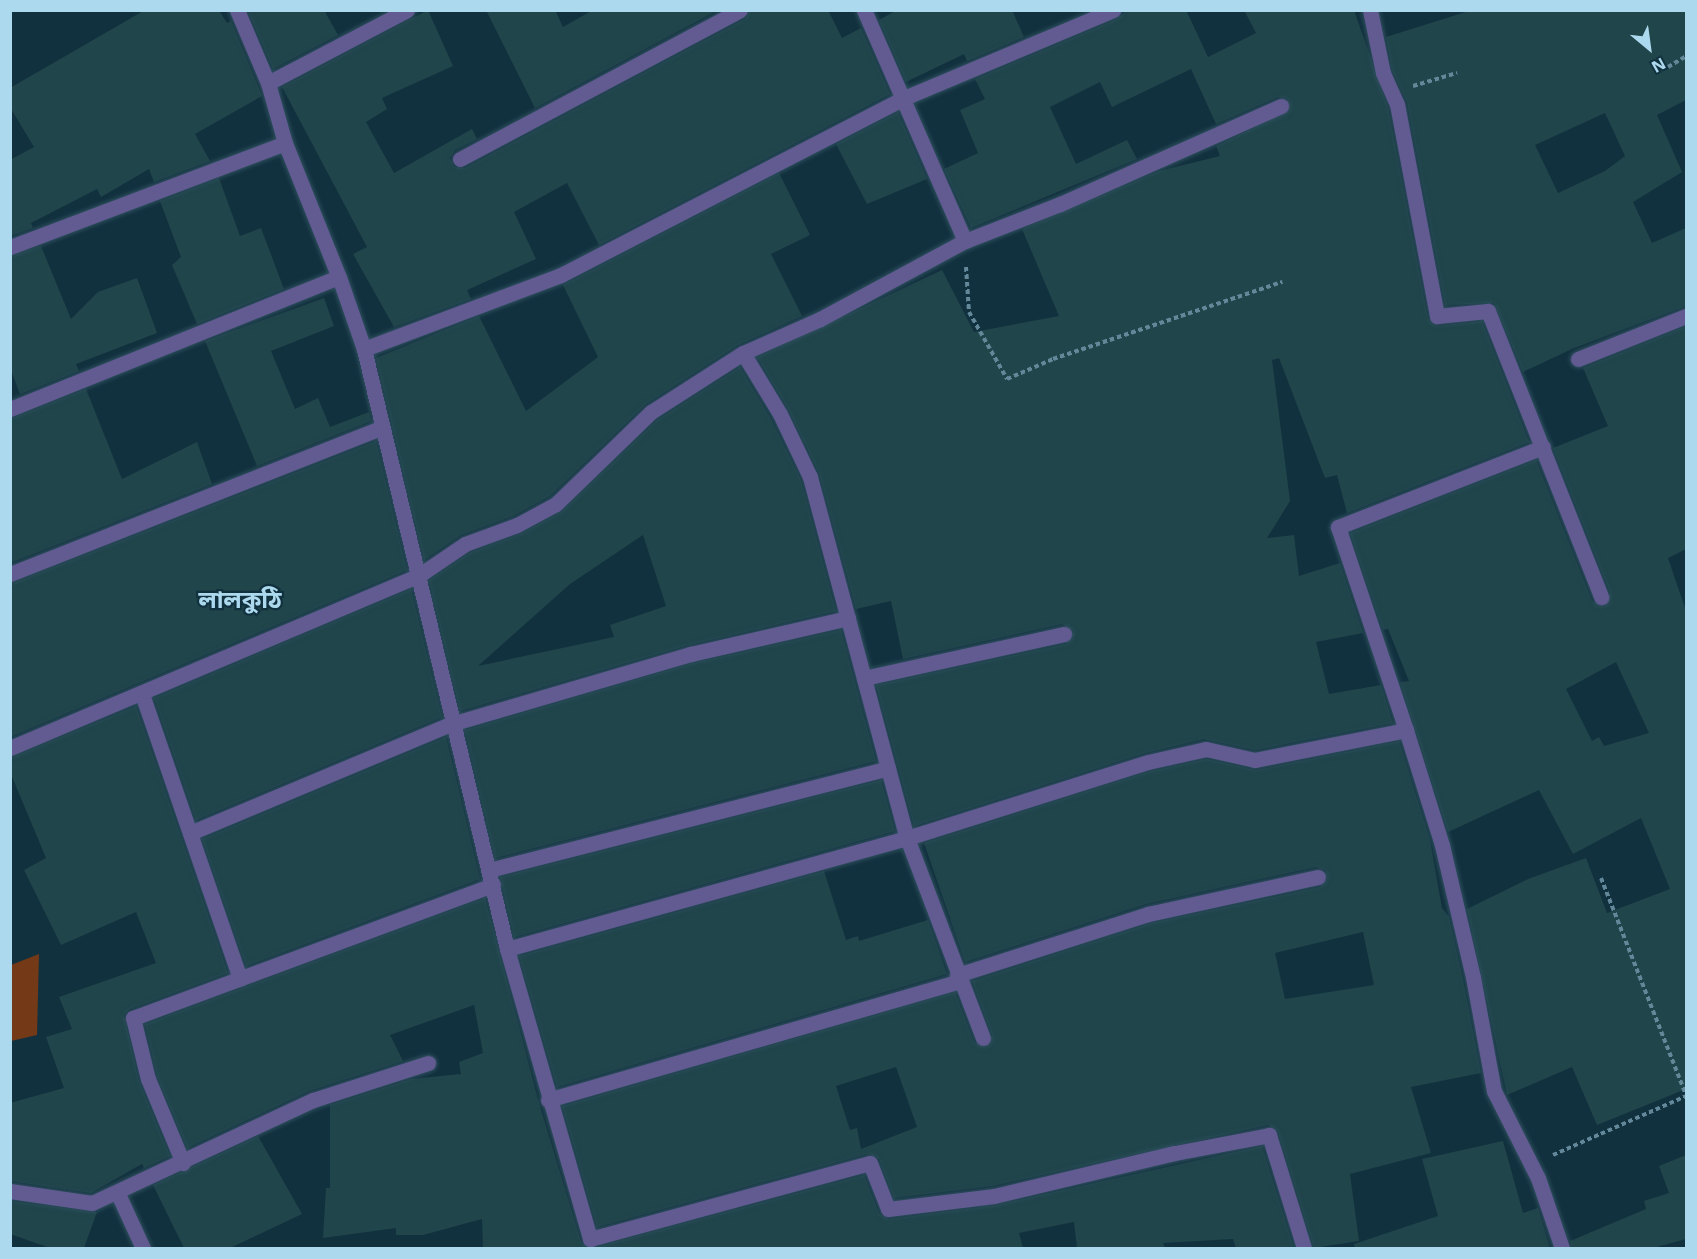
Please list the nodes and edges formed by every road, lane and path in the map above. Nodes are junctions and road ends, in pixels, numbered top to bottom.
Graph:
1 (237, 10) edge
2 (407, 10) edge
3 (740, 10) edge
4 (864, 10) edge
5 (1113, 10) edge
6 (1370, 10) edge
7 (1686, 56) edge
8 (1668, 67) dead end
9 (1457, 73) dead end
10 (268, 83) junction
11 (1392, 93) junction
12 (904, 98) junction
13 (1281, 106) dead end
14 (285, 143) junction
15 (460, 159) dead end
16 (965, 241) junction
17 (10, 247) edge
18 (339, 277) junction
19 (1282, 282) dead end
20 (1686, 316) edge
21 (363, 349) junction
22 (743, 353) junction
23 (1578, 359) dead end
24 (10, 409) edge
25 (381, 428) junction
26 (1543, 447) junction
27 (10, 574) edge
28 (418, 576) junction
29 (1601, 597) dead end
30 (848, 618) junction
31 (1064, 634) dead end
32 (864, 678) junction
33 (142, 694) junction
34 (451, 724) junction
35 (1406, 730) junction
36 (10, 748) edge
37 (888, 768) junction
38 (190, 833) junction
39 (907, 838) junction
40 (491, 877) junction
41 (1318, 877) dead end
42 (1601, 878) dead end
43 (507, 949) junction
44 (958, 978) junction
45 (240, 979) junction
46 (983, 1038) dead end
47 (428, 1063) dead end
48 (1686, 1096) edge
49 (548, 1100) junction
50 (183, 1162) junction
51 (1531, 1165) junction
52 (10, 1191) edge
53 (118, 1194) junction
54 (592, 1244) edge
55 (143, 1248) edge
56 (1304, 1248) edge
57 (1562, 1248) edge

1 - 10 street
2 - 10 street
3 - 15 street
4 - 12 street
5 - 12 street
6 - 11 street
7 - 8 path
9 - 11 path
10 - 14 street
11 - 26 street
12 - 16 street
12 - 21 street
13 - 16 street
14 - 17 street
14 - 18 street
16 - 19 path
16 - 22 street
18 - 21 street
18 - 24 street
20 - 23 street
21 - 25 street
22 - 28 street
22 - 30 street
25 - 27 street
25 - 28 street
26 - 29 street
26 - 35 street
28 - 33 street
28 - 34 street
30 - 32 street
30 - 34 street
31 - 32 street
32 - 37 street
33 - 36 street
33 - 38 street
34 - 38 street
34 - 40 street
35 - 39 street
35 - 51 street
37 - 39 street
37 - 40 street
38 - 45 street
39 - 43 street
39 - 44 street
40 - 43 street
40 - 45 street
41 - 44 street
42 - 48 path
43 - 49 street
44 - 46 street
44 - 49 street
45 - 50 street
47 - 50 street
48 - 51 path
49 - 54 street
50 - 53 street
51 - 57 street
52 - 53 street
53 - 55 street
54 - 56 street

